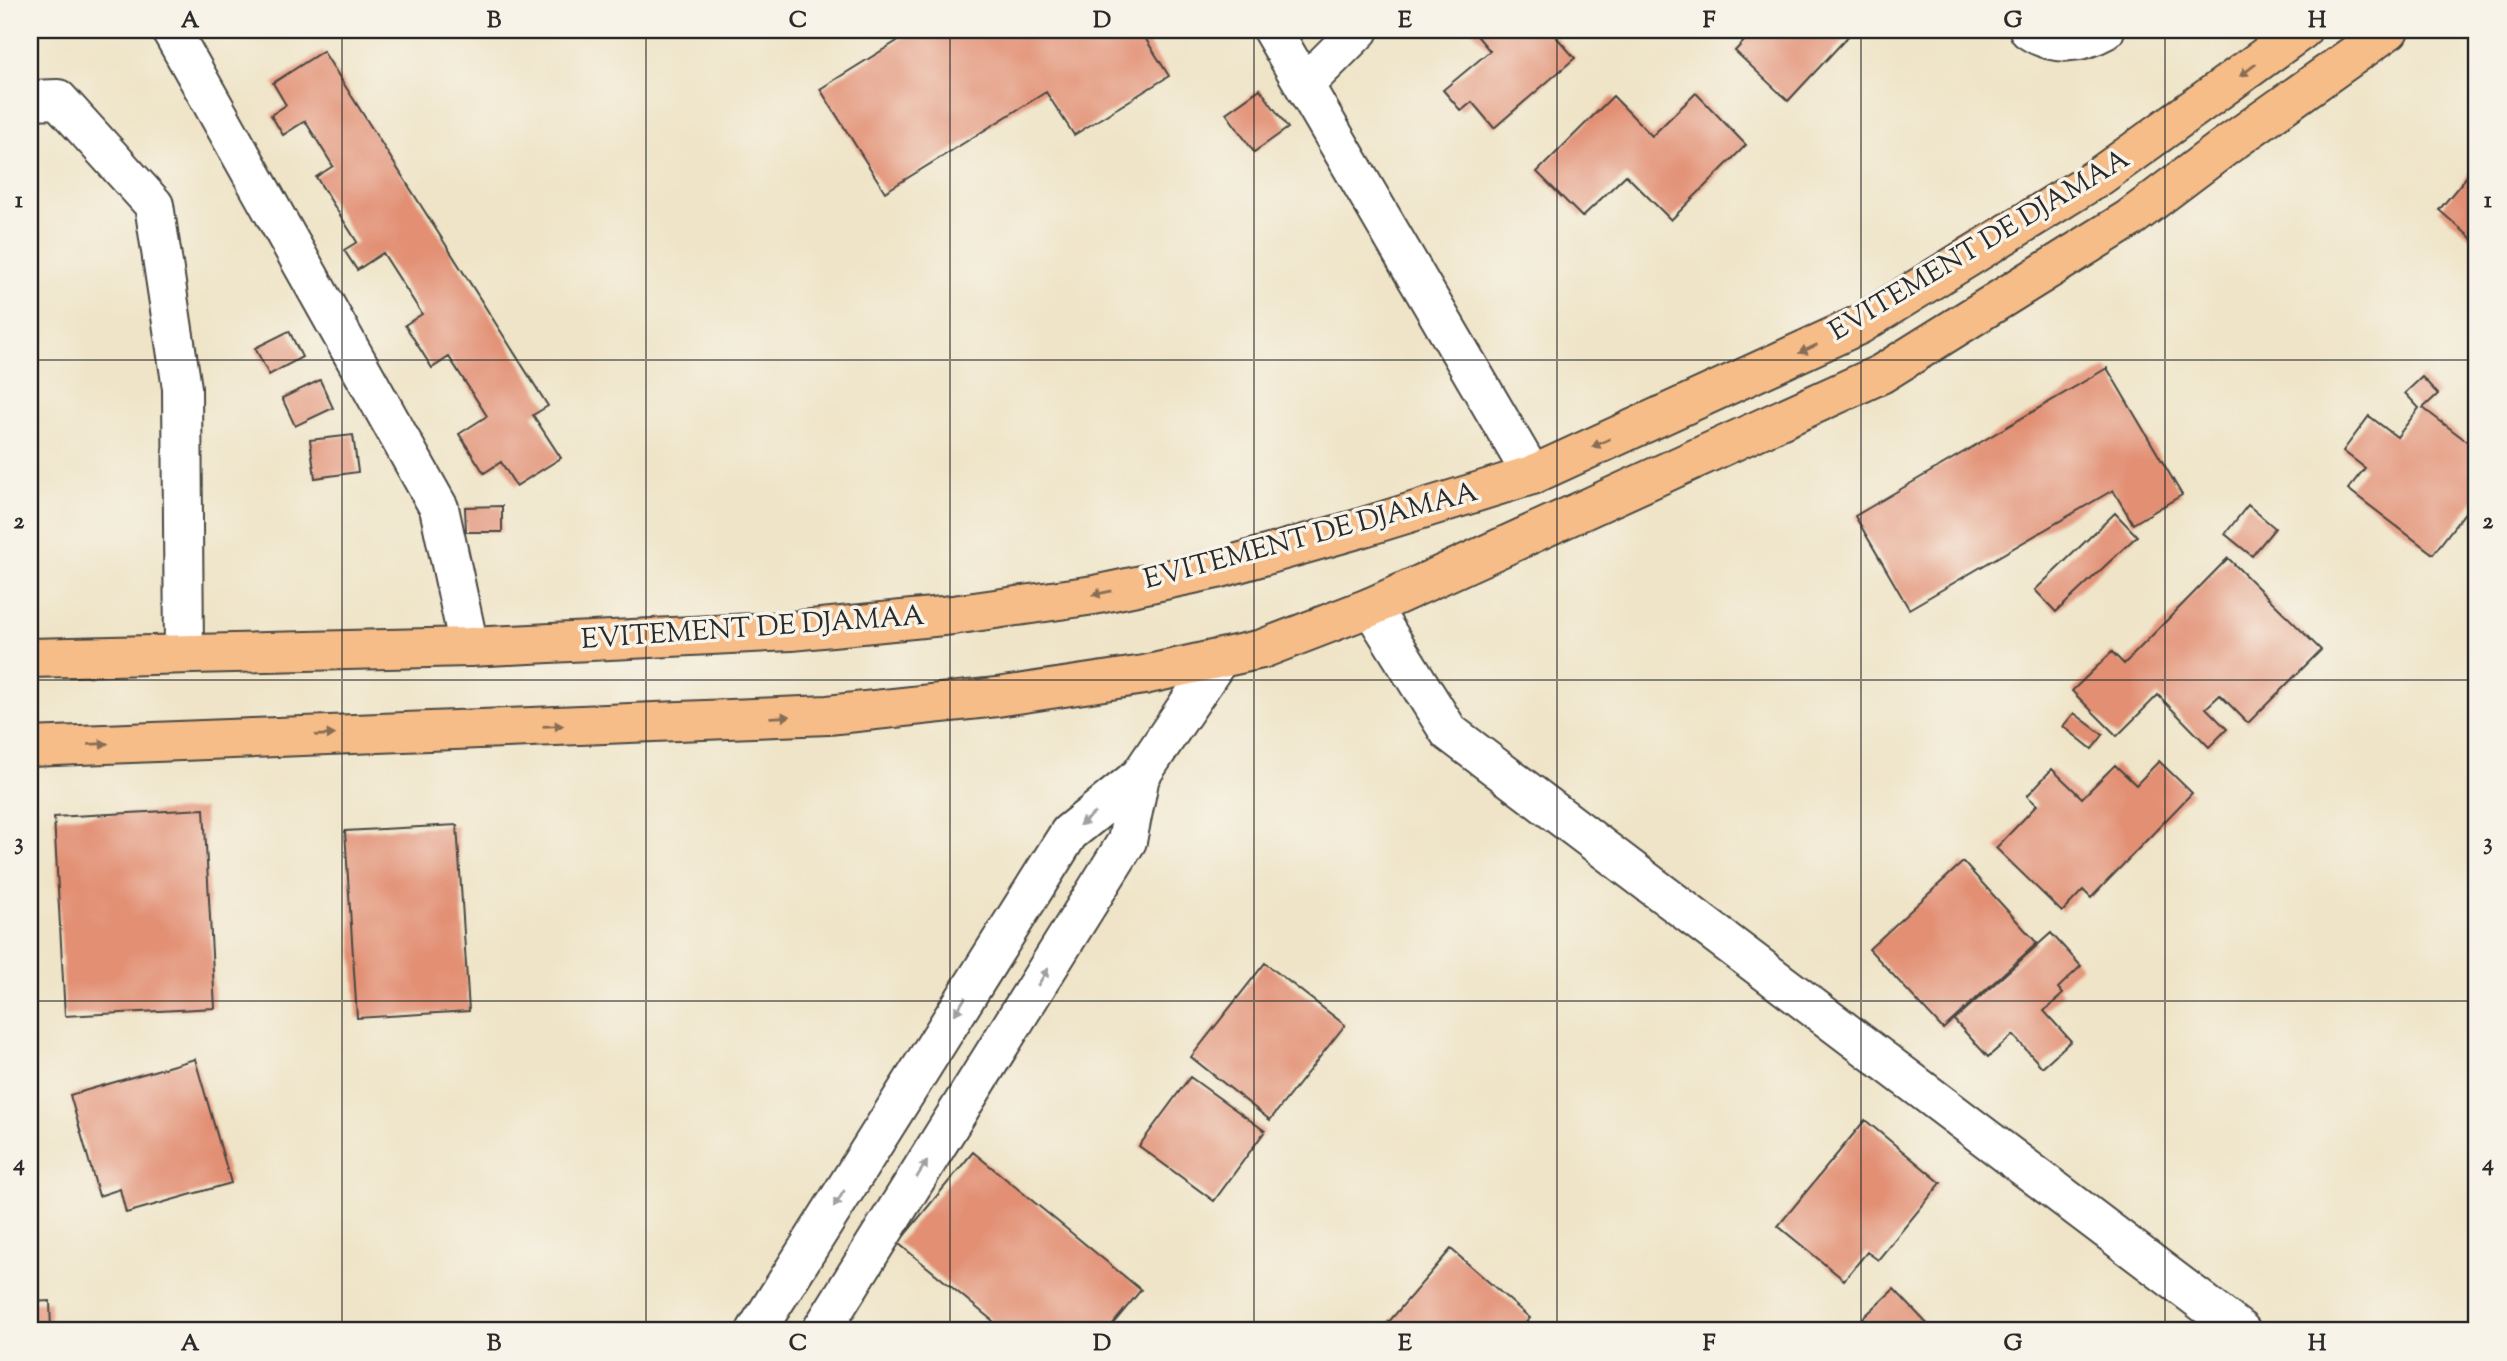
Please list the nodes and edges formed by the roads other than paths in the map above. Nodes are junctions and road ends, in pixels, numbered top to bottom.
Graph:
1 (171, 30) edge
2 (1272, 30) edge
3 (1359, 30) edge
4 (2029, 30) edge
5 (2105, 30) edge
6 (2302, 30) edge
7 (2389, 30) edge
8 (1304, 85) junction
9 (30, 100) edge
10 (1532, 475) junction
11 (1371, 607) junction
12 (470, 647) junction
13 (184, 653) junction
14 (30, 658) edge
15 (1219, 659) junction
16 (30, 747) edge
17 (1140, 776) junction
18 (756, 1331) edge
19 (821, 1331) edge
20 (2241, 1331) edge

1 - 12 street
2 - 8 street
3 - 8 street
4 - 5 street
6 -> 10 main road, EVITEMENT DE DJAMAA
7 - 11 main road
8 - 10 street
9 - 13 street
10 -> 12 main road, EVITEMENT DE DJAMAA
11 - 15 main road
11 - 20 street
12 - 13 main road, EVITEMENT DE DJAMAA
13 - 14 main road, EVITEMENT DE DJAMAA
16 -> 15 main road
15 - 17 street
17 -> 18 street
19 -> 17 street

